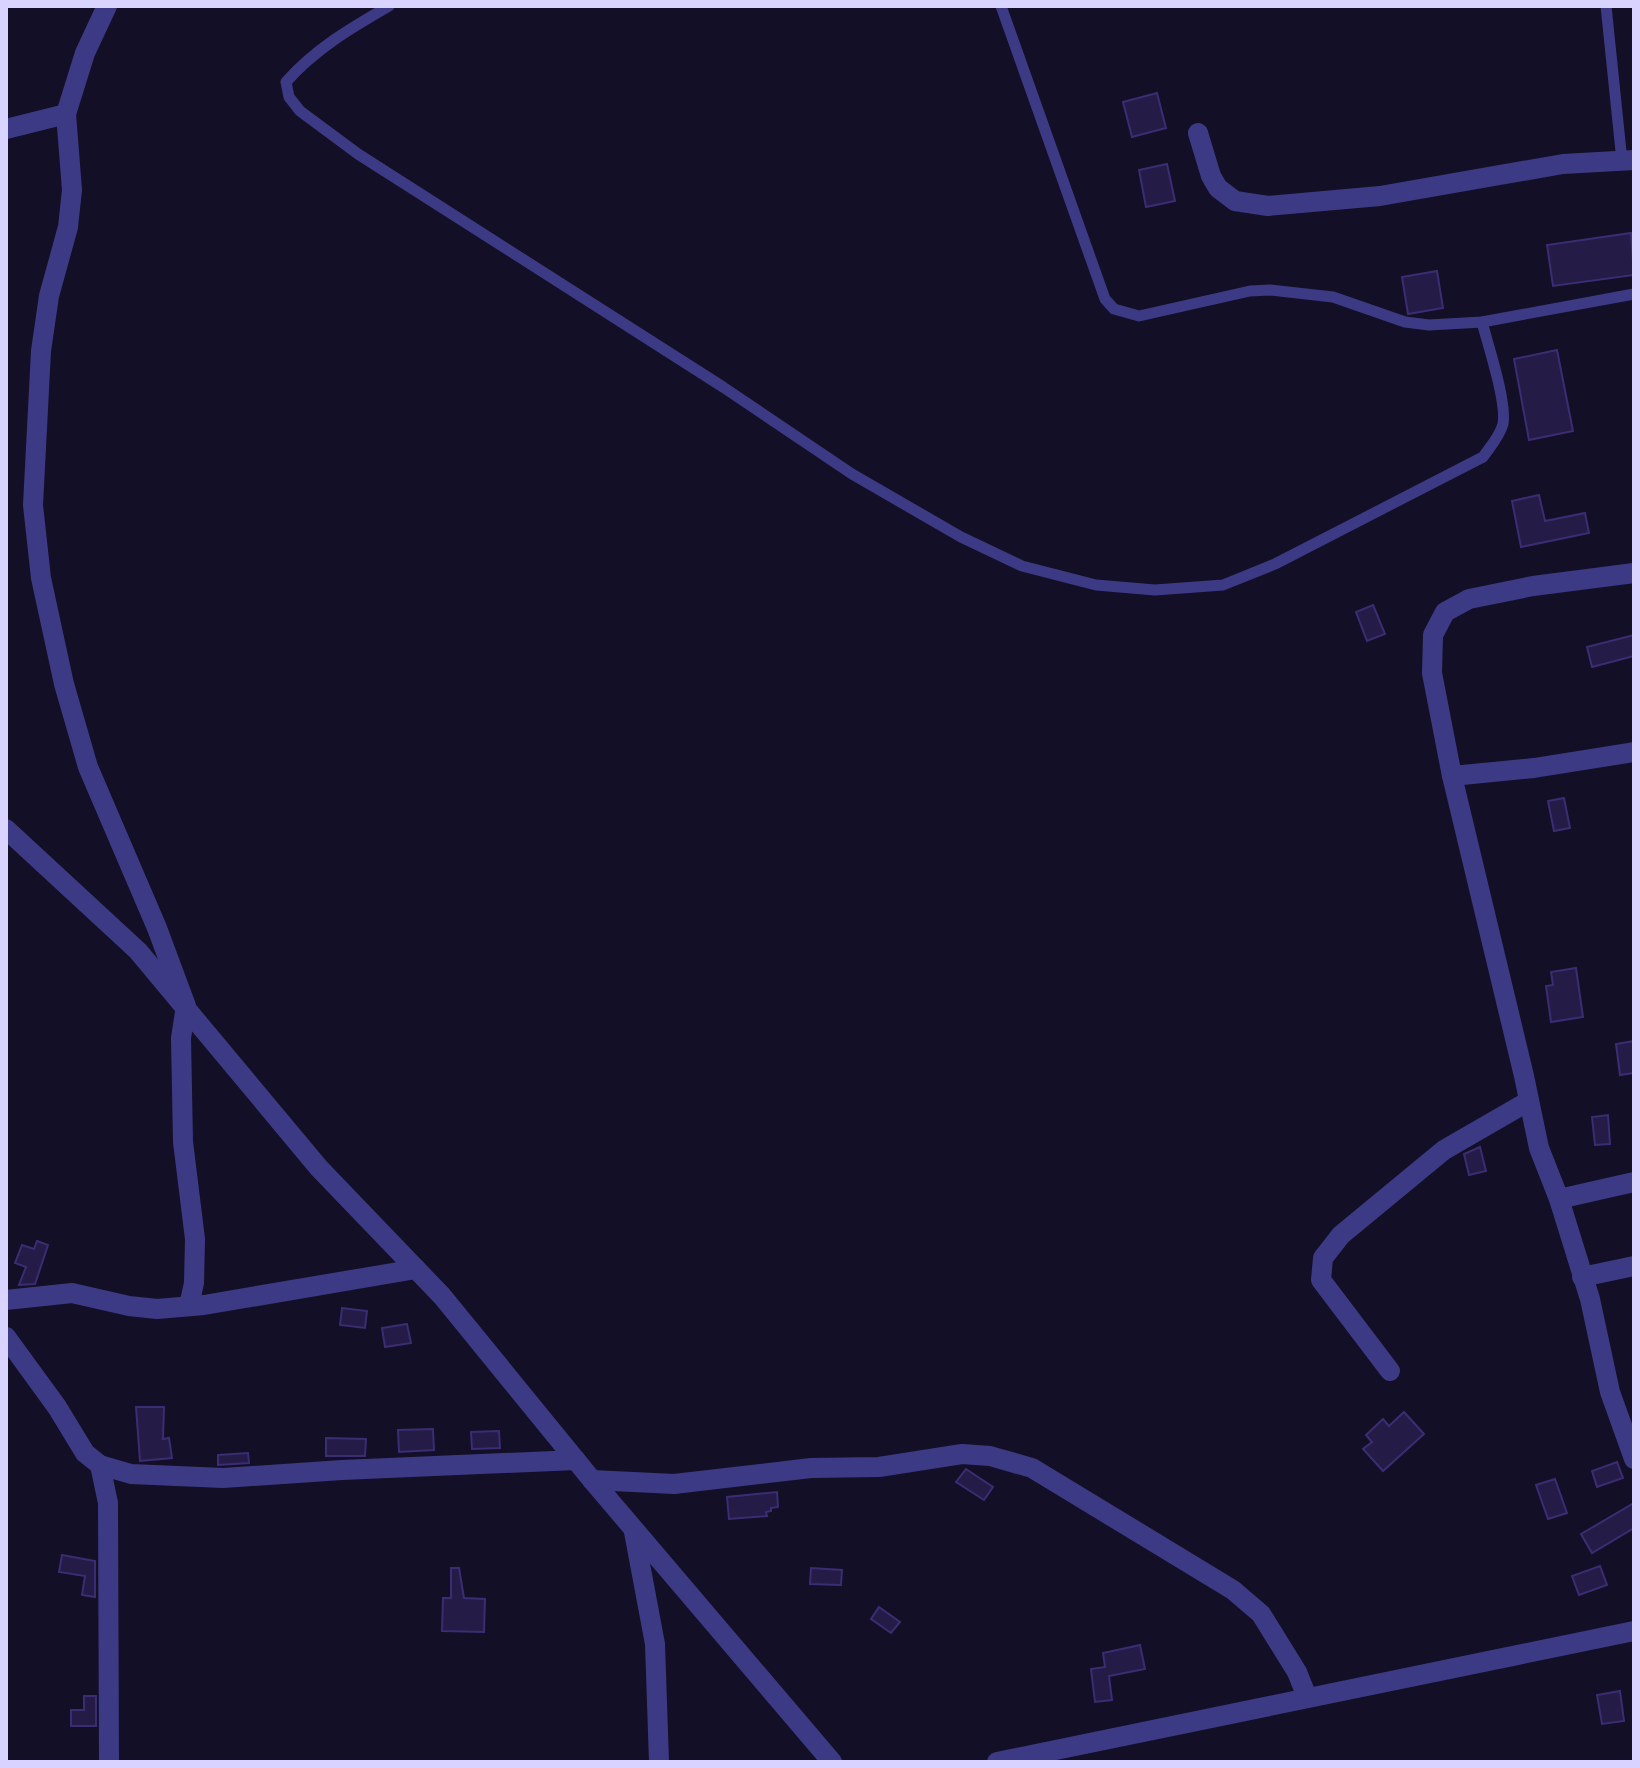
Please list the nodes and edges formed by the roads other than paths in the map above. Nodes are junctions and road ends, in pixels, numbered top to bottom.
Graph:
1 (107, 6) edge
2 (389, 6) edge
3 (1001, 6) edge
4 (1606, 6) edge
5 (66, 114) junction
6 (6, 129) edge
7 (1198, 133) dead end
8 (1628, 161) edge
9 (1634, 294) edge
10 (1482, 322) junction
11 (1634, 573) edge
12 (1634, 752) edge
13 (1452, 776) junction
14 (6, 829) edge
15 (186, 1006) junction
16 (1529, 1101) junction
17 (1634, 1182) edge
18 (1559, 1199) junction
19 (1634, 1266) edge
20 (416, 1269) junction
21 (1582, 1277) junction
22 (6, 1300) edge
23 (189, 1306) junction
24 (6, 1337) edge
25 (1390, 1371) dead end
26 (1634, 1459) edge
27 (576, 1460) junction
28 (100, 1465) junction
29 (592, 1480) junction
30 (633, 1529) junction
31 (1634, 1631) edge
32 (1307, 1697) junction
33 (109, 1762) edge
34 (659, 1762) edge
35 (832, 1762) edge
36 (997, 1762) edge

1 - 5 street
2 - 10 lane
3 - 10 lane
4 - 8 lane
5 - 6 street
5 - 15 street
7 - 8 street
9 - 10 lane
11 - 13 street
12 - 13 street
13 - 16 street
14 - 15 street
15 - 20 street
15 - 23 street
16 - 18 street
16 - 25 street
17 - 18 street
18 - 21 street
19 - 21 street
20 - 23 street
20 - 27 street
21 - 26 street
22 - 23 street
24 - 28 street
27 - 28 street
27 - 29 street
28 - 33 street
29 - 30 street
29 - 32 street
30 - 34 street
30 - 35 street
31 - 32 street
32 - 36 street

